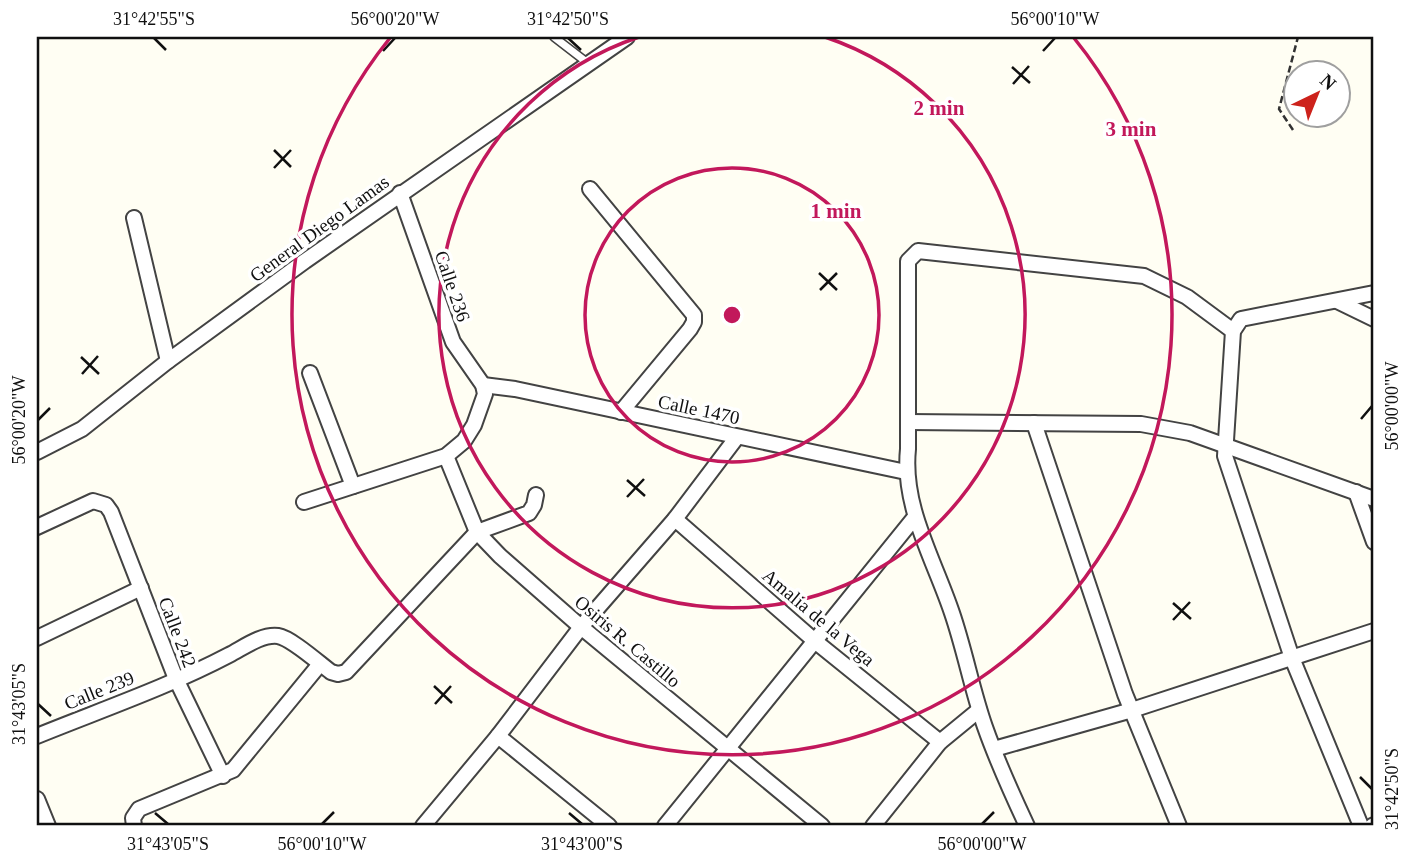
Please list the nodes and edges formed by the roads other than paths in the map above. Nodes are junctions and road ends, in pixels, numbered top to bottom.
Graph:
1 (554, 37) edge
2 (627, 37) edge
3 (589, 64) junction
4 (590, 189) dead end
5 (400, 193) junction
6 (134, 218) dead end
7 (1374, 293) edge
8 (1337, 301) junction
9 (1374, 320) edge
10 (1237, 325) junction
11 (168, 361) junction
12 (310, 373) dead end
13 (483, 385) junction
14 (621, 412) junction
15 (908, 422) junction
16 (1034, 423) junction
17 (737, 437) junction
18 (1226, 446) junction
19 (37, 452) edge
20 (446, 456) junction
21 (906, 472) junction
22 (353, 486) junction
23 (1356, 492) junction
24 (536, 495) dead end
25 (1374, 499) edge
26 (304, 502) dead end
27 (915, 517) junction
28 (676, 519) junction
29 (37, 527) edge
30 (477, 532) junction
31 (1374, 542) edge
32 (141, 589) junction
33 (581, 627) junction
34 (1374, 631) edge
35 (37, 638) edge
36 (816, 642) junction
37 (1292, 658) junction
38 (320, 664) junction
39 (176, 679) junction
40 (979, 710) junction
41 (1132, 710) junction
42 (37, 736) edge
43 (498, 736) junction
44 (940, 743) junction
45 (994, 749) junction
46 (727, 750) junction
47 (223, 776) junction
48 (37, 799) edge
49 (593, 821) edge
50 (48, 826) edge
51 (134, 826) edge
52 (424, 826) edge
53 (609, 826) edge
54 (665, 826) edge
55 (822, 826) edge
56 (873, 826) edge
57 (1027, 826) edge
58 (1179, 826) edge
59 (1361, 826) edge

1 - 3 lane
2 - 3 street, General Diego Lamas
3 - 5 street, General Diego Lamas
4 - 14 street
5 - 11 street, General Diego Lamas
5 - 13 street, Calle 236
6 - 11 street
7 - 8 street
8 - 9 street
8 - 10 street
10 - 15 street
10 - 18 street
11 - 19 street, General Diego Lamas
12 - 22 street
13 - 14 street, Calle 1470
13 - 20 street
14 - 17 street, Calle 1470
15 - 16 street
15 - 21 street
16 - 18 street
16 - 41 street
17 - 21 street, Calle 1470
17 - 28 street
18 - 23 street
18 - 37 street
20 - 22 street
20 - 30 street, Osiris R. Castillo
21 - 27 street
22 - 26 street
23 - 25 street
23 - 31 street
24 - 30 street
27 - 36 street
27 - 40 street
28 - 33 street
28 - 36 street, Amalia de la Vega
29 - 32 street, Calle 242
30 - 33 street, Osiris R. Castillo
30 - 38 street
32 - 35 street
32 - 39 street, Calle 242
33 - 43 street
33 - 46 street, Osiris R. Castillo
34 - 37 street
36 - 44 street, Amalia de la Vega
36 - 46 street
37 - 41 street
37 - 59 street
38 - 39 street, Calle 239
38 - 47 street
39 - 42 street, Calle 239
39 - 47 street, Calle 242
40 - 44 street
40 - 45 street
41 - 45 street
41 - 58 street
43 - 49 street
43 - 52 street
44 - 56 street
45 - 57 street
46 - 54 street
46 - 55 street, Osiris R. Castillo
47 - 51 street
48 - 50 street
49 - 53 street

